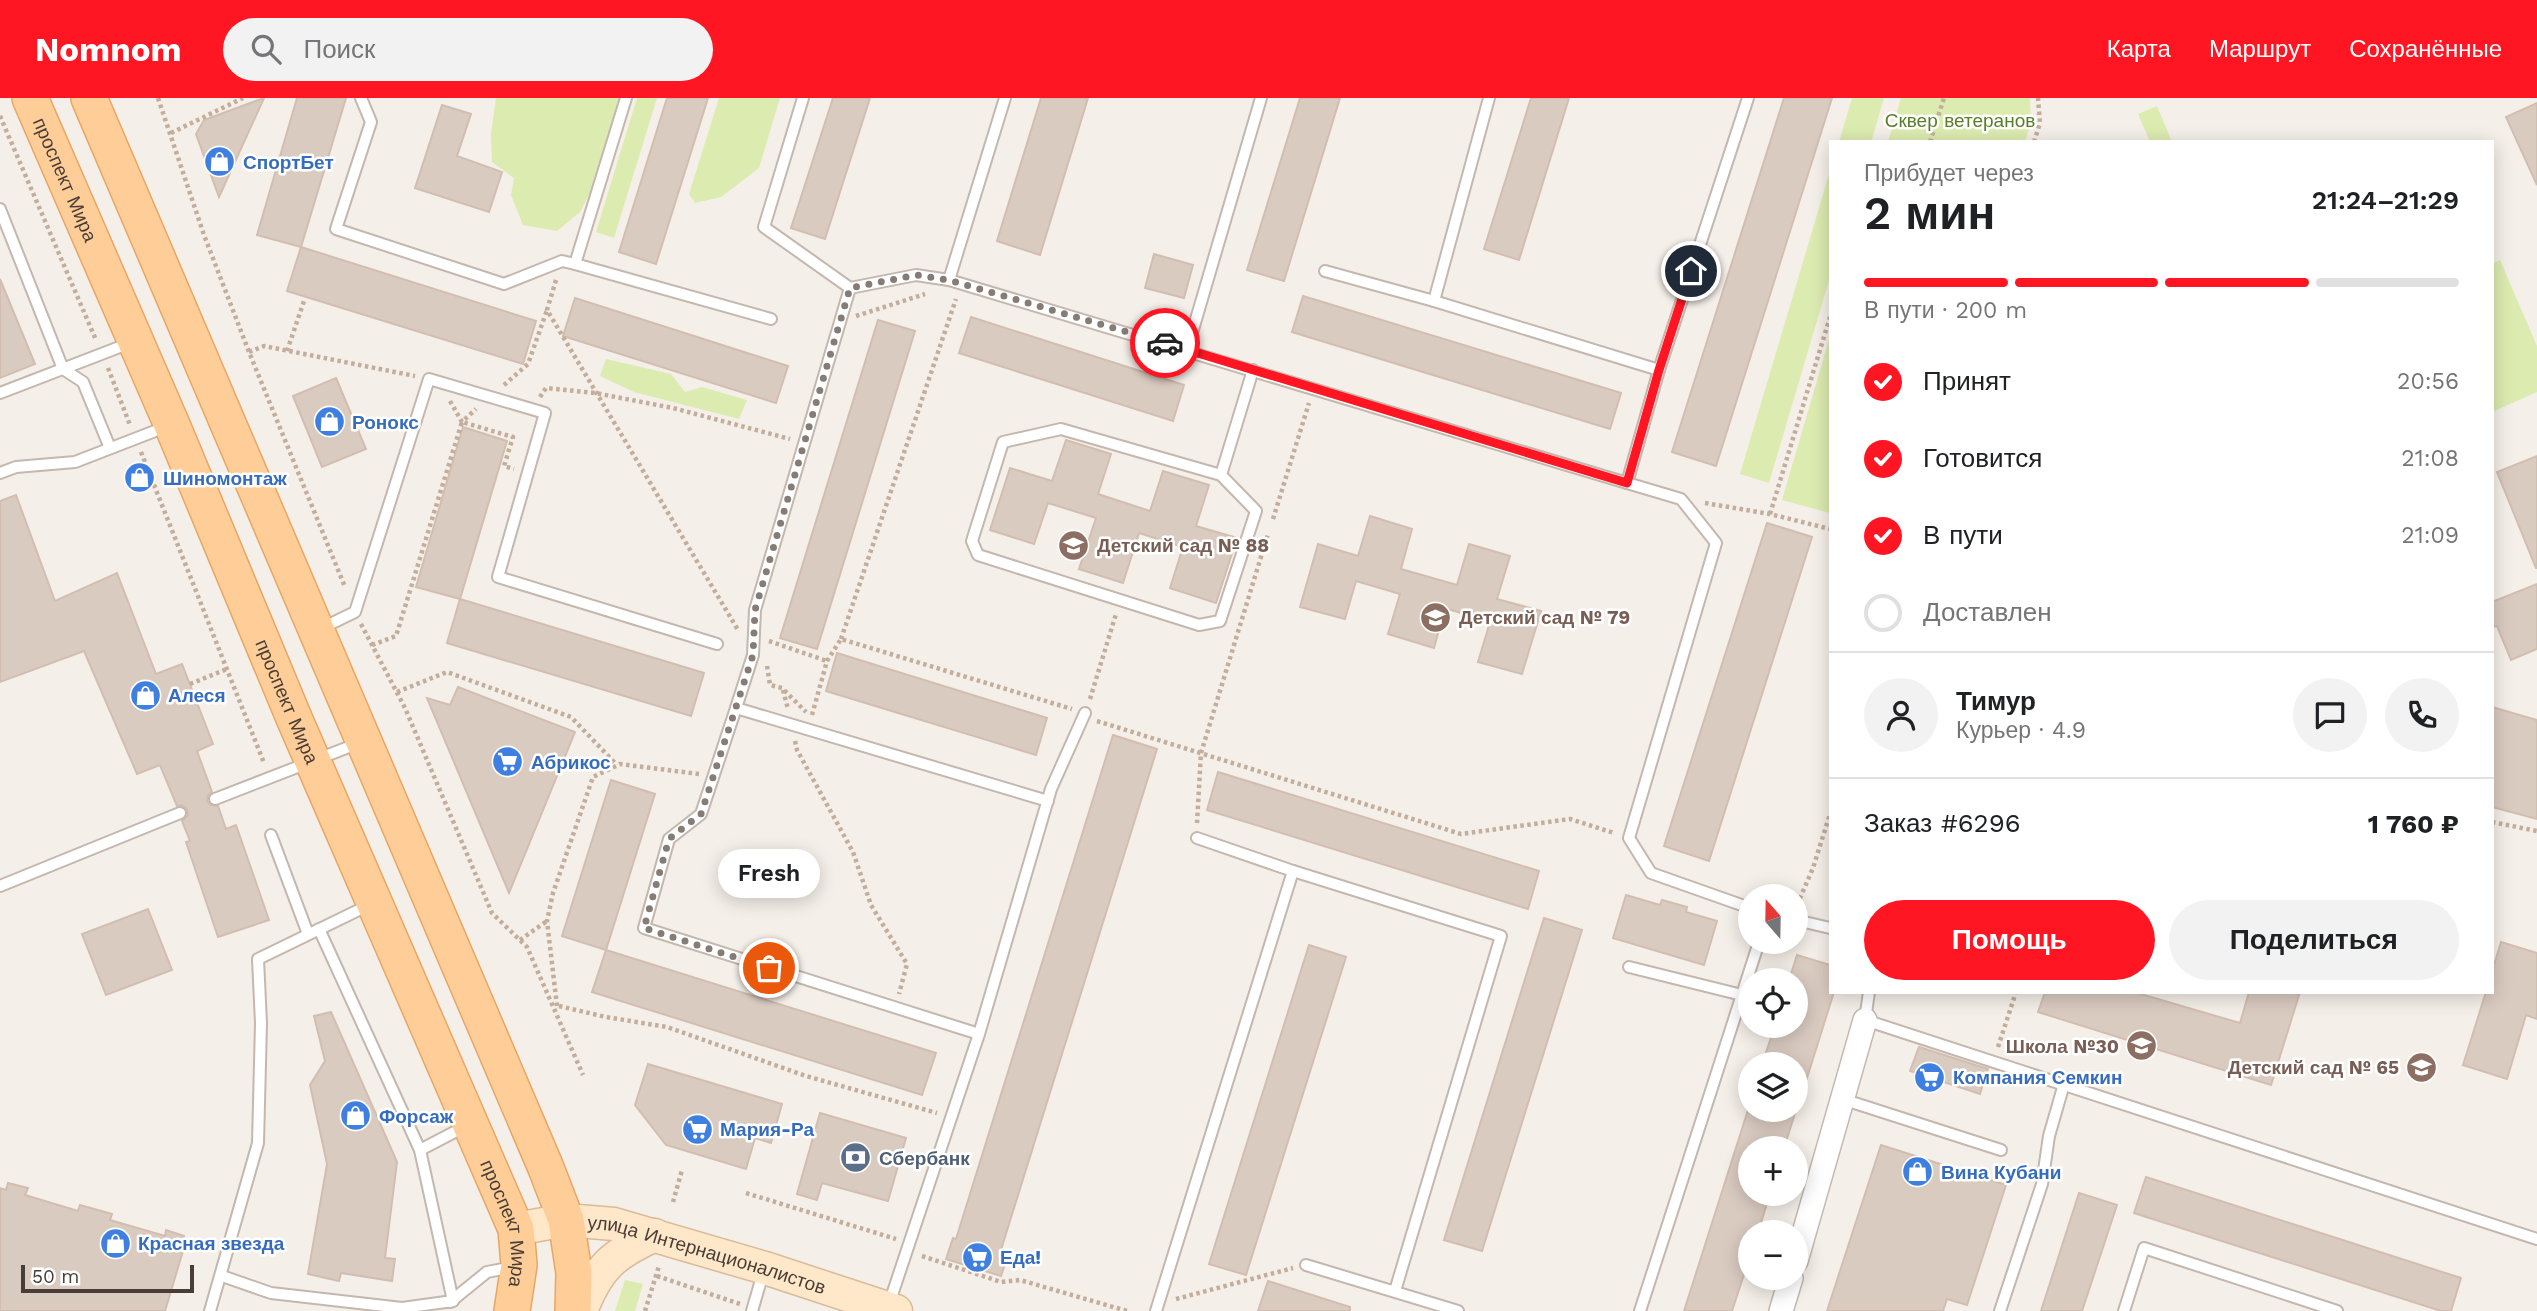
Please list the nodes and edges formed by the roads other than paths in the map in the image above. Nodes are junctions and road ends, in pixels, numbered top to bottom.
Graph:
1 (30, 98) edge
2 (89, 98) edge
3 (361, 98) edge
4 (626, 98) edge
5 (803, 98) edge
6 (1005, 98) edge
7 (1261, 98) edge
8 (1489, 98) edge
9 (1748, 98) edge
10 (0, 209) edge
11 (575, 264) junction
12 (1325, 271) dead end
13 (949, 280) junction
14 (850, 288) junction
15 (1434, 301) junction
16 (771, 319) dead end
17 (136, 341) junction
18 (1187, 349) junction
19 (62, 369) junction
20 (1253, 370) junction
21 (1659, 370) junction
22 (0, 393) edge
23 (172, 425) junction
24 (110, 448) junction
25 (0, 473) edge
26 (1220, 475) junction
27 (1627, 483) junction
28 (317, 631) junction
29 (717, 644) dead end
30 (345, 698) junction
31 (736, 708) junction
32 (1085, 713) road end
33 (294, 718) junction
34 (363, 741) junction
35 (313, 761) junction
36 (215, 799) dead end
37 (1048, 800) junction
38 (180, 813) dead end
39 (397, 819) junction
40 (271, 835) dead end
41 (1197, 838) road end
42 (347, 840) junction
43 (1293, 871) junction
44 (0, 886) edge
45 (374, 902) junction
46 (1738, 904) edge
47 (1808, 923) edge
48 (1829, 928) edge
49 (319, 929) junction
50 (307, 934) junction
51 (1629, 967) dead end
52 (1738, 994) edge
53 (1869, 994) edge
54 (1738, 1004) edge
55 (1865, 1020) junction
56 (979, 1034) junction
57 (2064, 1084) junction
58 (1842, 1099) junction
59 (470, 1124) junction
60 (420, 1150) junction
61 (2001, 1150) dead end
62 (566, 1220) junction
63 (1808, 1220) edge
64 (516, 1229) junction
65 (655, 1234) junction
66 (2537, 1238) edge
67 (519, 1265) junction
68 (1306, 1265) road end
69 (765, 1268) junction
70 (222, 1276) junction
71 (1787, 1290) edge
72 (1395, 1292) junction
73 (453, 1301) junction
74 (1157, 1307) edge
75 (752, 1310) edge
76 (892, 1310) edge
77 (211, 1311) edge
78 (418, 1311) edge
79 (512, 1311) edge
80 (573, 1311) edge
81 (580, 1311) edge
82 (1458, 1311) edge
83 (1640, 1311) edge
84 (1781, 1311) edge
85 (2000, 1311) edge
86 (2124, 1311) edge
87 (2337, 1311) edge

1 - 17 main road, проспект Мира
2 - 28 main road
3 - 11 lane
4 - 11 lane
5 - 14 lane
6 - 13 lane
7 - 18 lane
8 - 15 lane
9 - 21 lane
10 - 19 lane
11 - 16 lane
12 - 15 lane
13 - 14 lane
13 - 18 lane
14 - 31 lane
15 - 21 lane
17 - 19 lane
17 - 23 main road, проспект Мира
18 - 20 lane
19 - 22 lane
19 - 24 lane
20 - 26 lane
20 - 27 lane
21 - 27 lane
23 - 24 lane
23 - 33 main road, проспект Мира
24 - 25 lane
26 - 26 lane
27 - 46 lane
28 - 29 lane
28 - 30 main road
30 - 33 main road
30 - 34 main road
31 - 37 lane
31 - 56 lane
32 - 37 lane
33 - 35 main road, проспект Мира
34 - 35 lane
34 - 39 main road
35 - 36 lane
35 - 42 main road, проспект Мира
37 - 56 lane
38 - 44 lane
39 - 42 main road
39 - 62 main road
40 - 50 lane
41 - 43 lane
42 - 45 main road, проспект Мира
43 - 72 lane
43 - 74 lane
45 - 49 lane
45 - 59 main road, проспект Мира
47 - 48 lane
49 - 50 lane
49 - 60 lane
50 - 70 lane
51 - 52 lane
53 - 55 lane
54 - 83 lane
55 - 57 lane
55 - 58 street
56 - 76 lane
57 - 66 lane
57 - 85 lane
58 - 61 lane
58 - 63 street
59 - 60 lane
59 - 64 main road, проспект Мира
60 - 73 lane
62 - 64 street, улица Интернационалистов
62 - 65 street, улица Интернационалистов
62 - 80 main road
64 - 67 main road, проспект Мира
65 - 69 street, улица Интернационалистов
65 - 81 street
67 - 73 lane
67 - 79 main road, проспект Мира
68 - 72 lane
69 - 75 lane
69 - 76 street, улица Интернационалистов
70 - 73 lane
70 - 77 lane
71 - 84 street
72 - 82 lane
73 - 78 lane
86 - 87 lane

